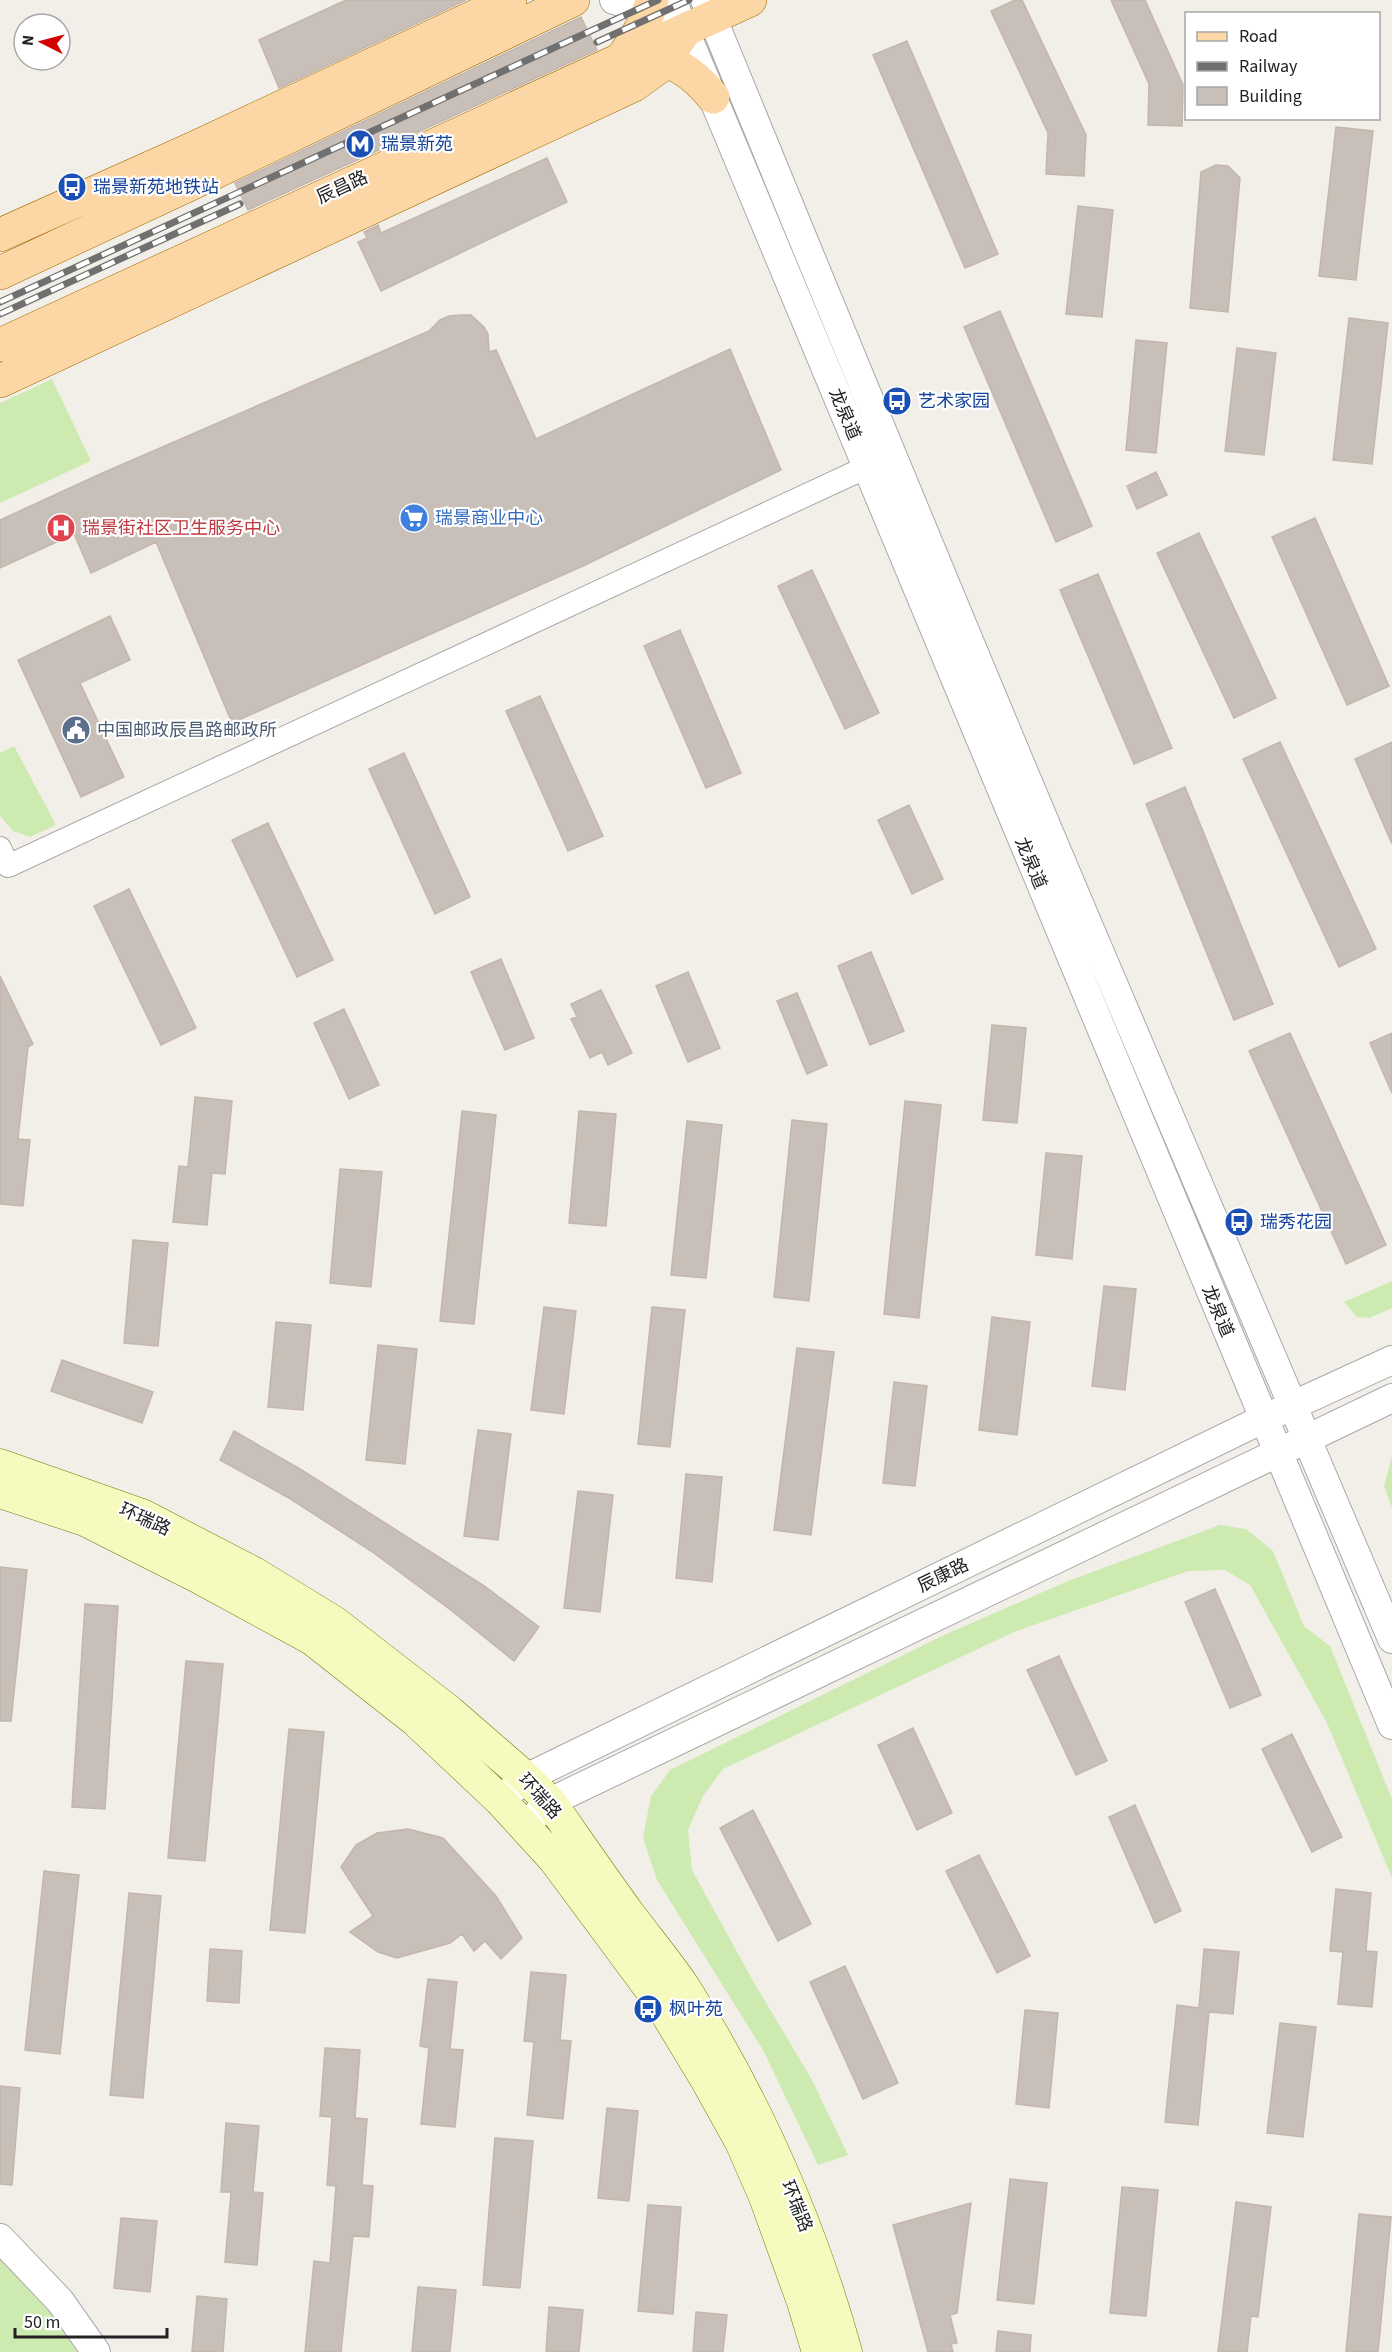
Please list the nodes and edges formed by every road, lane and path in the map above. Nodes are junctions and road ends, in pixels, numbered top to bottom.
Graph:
1 (510, 0) edge
2 (573, 0) edge
3 (614, 0) edge
4 (750, 0) edge
5 (658, 3) edge
6 (701, 16) edge
7 (621, 59) junction
8 (665, 60) junction
9 (726, 90) junction
10 (0, 234) edge
11 (0, 273) edge
12 (0, 345) edge
13 (0, 381) edge
14 (893, 455) junction
15 (867, 467) junction
16 (0, 849) edge
17 (1392, 1360) edge
18 (1392, 1398) edge
19 (1294, 1405) junction
20 (1263, 1419) junction
21 (1308, 1437) junction
22 (1276, 1452) junction
23 (0, 1465) edge
24 (0, 1492) edge
25 (1392, 1640) edge
26 (1392, 1725) edge
27 (526, 1778) junction
28 (500, 1800) junction
29 (550, 1802) junction
30 (524, 1826) junction
31 (0, 2238) edge
32 (96, 2352) edge
33 (818, 2352) edge
34 (846, 2352) edge

1 - 10 main road
2 - 11 main road
3 - 5 street
4 - 6 main road, 辰昌路
5 - 6 street
5 - 7 main road
6 - 7 main road, 辰昌路
6 - 8 main road
6 - 9 street
7 - 8 main road
7 - 12 main road, 辰昌路
8 - 9 main road
8 - 13 main road
9 - 14 street, 龙泉道
9 - 15 street, 龙泉道
14 - 15 street
14 - 19 street, 龙泉道
15 - 16 street
15 - 20 street, 龙泉道
17 - 19 street, 辰康路
18 - 21 street, 辰康路
19 - 20 street, 辰康路
19 - 21 street, 龙泉道
20 - 22 street, 龙泉道
20 - 27 street, 辰康路
21 - 22 street, 辰康路
21 - 25 street, 龙泉道
22 - 26 street, 龙泉道
22 - 29 street, 辰康路
23 - 27 main road, 环瑞路
24 - 28 main road, 环瑞路
27 - 28 street, 辰康路
27 - 29 main road, 环瑞路
28 - 30 main road, 环瑞路
29 - 30 street, 辰康路
29 - 34 main road, 环瑞路
30 - 33 main road, 环瑞路
31 - 32 street

